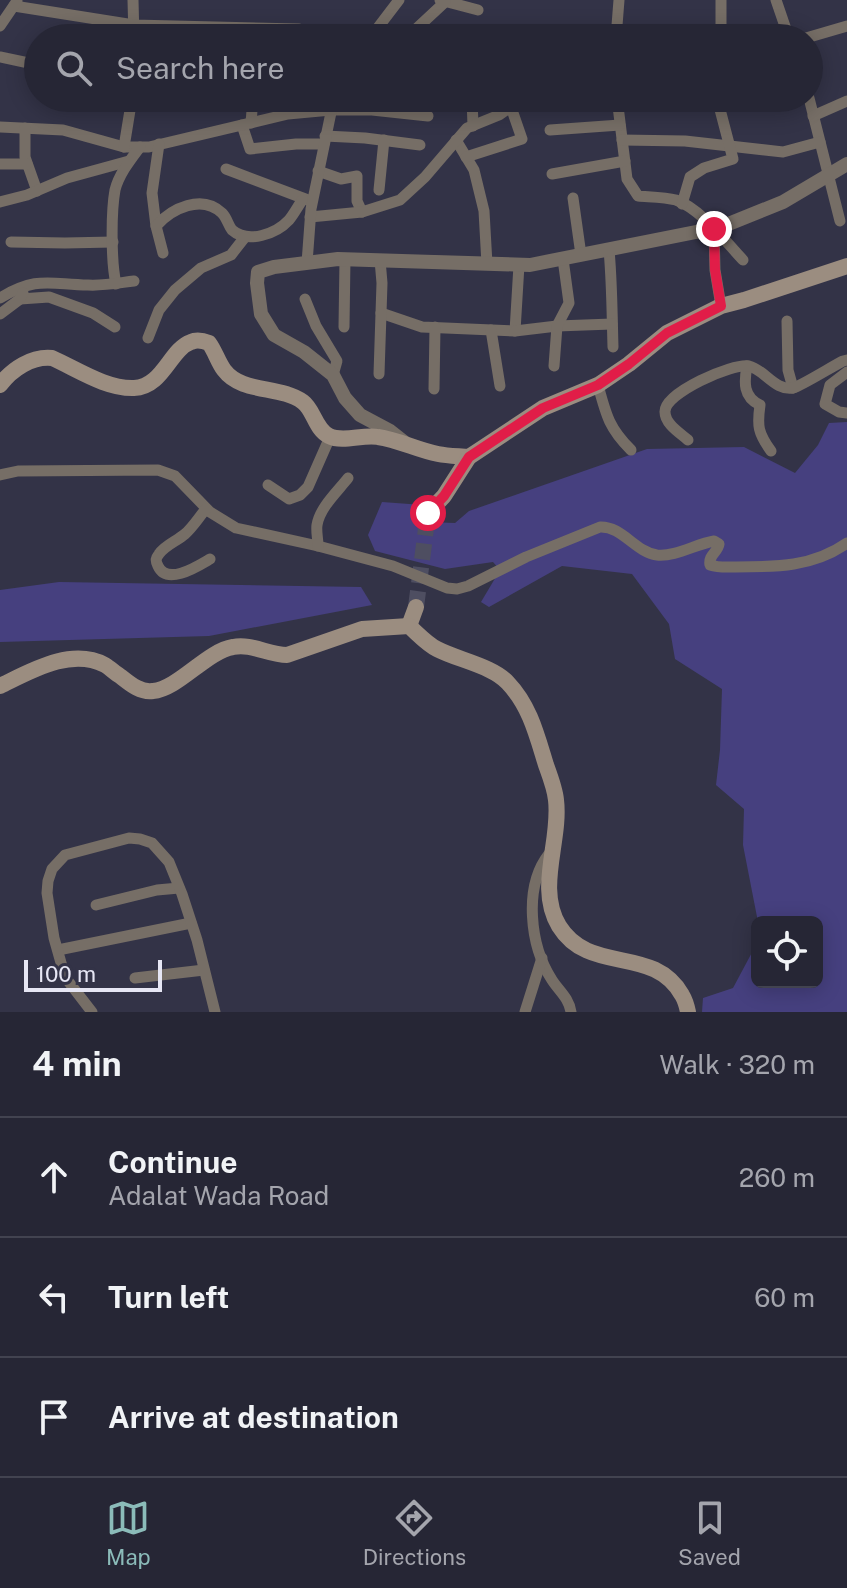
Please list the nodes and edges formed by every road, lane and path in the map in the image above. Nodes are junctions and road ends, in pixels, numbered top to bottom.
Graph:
1 (73, 0) edge
2 (133, 0) edge
3 (399, 0) edge
4 (619, 0) edge
5 (721, 0) edge
6 (776, 0) edge
7 (442, 1) edge
8 (16, 3) edge
9 (478, 10) dead end
10 (70, 15) junction
11 (128, 24) edge
12 (134, 24) edge
13 (381, 24) edge
14 (421, 24) edge
15 (617, 24) edge
16 (721, 24) edge
17 (784, 24) edge
18 (0, 26) edge
19 (847, 26) edge
20 (823, 33) edge
21 (0, 57) edge
22 (24, 62) edge
23 (847, 101) edge
24 (130, 112) edge
25 (249, 112) edge
26 (297, 112) edge
27 (331, 112) edge
28 (391, 112) edge
29 (472, 112) edge
30 (504, 112) edge
31 (513, 112) edge
32 (619, 112) edge
33 (721, 112) edge
34 (812, 112) edge
35 (822, 112) edge
36 (823, 112) edge
37 (428, 116) dead end
38 (813, 116) junction
39 (246, 124) junction
40 (620, 125) junction
41 (473, 126) junction
42 (0, 127) edge
43 (25, 128) junction
44 (550, 130) dead end
45 (324, 140) junction
46 (384, 140) junction
47 (456, 140) junction
48 (622, 140) junction
49 (820, 142) junction
50 (159, 144) junction
51 (420, 145) dead end
52 (729, 145) junction
53 (124, 147) junction
54 (140, 147) junction
55 (466, 157) junction
56 (129, 161) junction
57 (625, 161) junction
58 (0, 164) edge
59 (27, 164) junction
60 (847, 164) edge
61 (226, 169) dead end
62 (318, 171) junction
63 (552, 174) dead end
64 (828, 175) junction
65 (379, 190) dead end
66 (37, 191) junction
67 (573, 198) dead end
68 (308, 200) junction
69 (0, 202) edge
70 (682, 204) junction
71 (362, 212) junction
72 (310, 217) junction
73 (840, 221) dead end
74 (156, 226) junction
75 (714, 229) junction
76 (245, 237) junction
77 (11, 242) dead end
78 (113, 242) junction
79 (609, 250) junction
80 (163, 253) dead end
81 (581, 255) junction
82 (345, 259) junction
83 (563, 259) junction
84 (380, 260) junction
85 (743, 260) dead end
86 (307, 263) junction
87 (487, 264) junction
88 (519, 265) junction
89 (847, 266) edge
90 (134, 281) dead end
91 (116, 284) junction
92 (28, 285) junction
93 (0, 298) edge
94 (20, 299) junction
95 (305, 299) dead end
96 (721, 306) junction
97 (381, 313) junction
98 (0, 314) edge
99 (787, 321) dead end
100 (612, 324) junction
101 (557, 326) junction
102 (115, 327) dead end
103 (344, 327) dead end
104 (435, 327) junction
105 (491, 330) junction
106 (515, 331) junction
107 (148, 338) dead end
108 (613, 347) dead end
109 (847, 360) edge
110 (554, 366) dead end
111 (747, 366) junction
112 (847, 372) edge
113 (379, 374) dead end
114 (333, 375) junction
115 (0, 385) edge
116 (598, 385) junction
117 (500, 386) dead end
118 (793, 388) junction
119 (434, 389) dead end
120 (847, 413) edge
121 (330, 437) junction
122 (688, 440) dead end
123 (407, 445) junction
124 (631, 450) dead end
125 (771, 451) dead end
126 (469, 457) junction
127 (0, 475) edge
128 (348, 478) dead end
129 (268, 485) dead end
130 (206, 509) junction
131 (428, 513) tunnel mouth
132 (847, 543) edge
133 (318, 546) junction
134 (210, 559) dead end
135 (416, 607) tunnel mouth
136 (409, 626) junction
137 (0, 686) edge
138 (553, 850) junction
139 (179, 888) junction
140 (96, 905) dead end
141 (191, 923) junction
142 (58, 950) junction
143 (542, 958) junction
144 (204, 970) junction
145 (135, 978) dead end
146 (92, 1012) edge
147 (215, 1012) edge
148 (525, 1012) edge
149 (571, 1012) edge
150 (688, 1012) edge

1 - 10 street
2 - 12 street
3 - 13 street
4 - 15 street
5 - 16 street
6 - 17 street
7 - 9 street
7 - 14 street
8 - 10 street
8 - 18 street
10 - 11 street
19 - 20 street
21 - 22 street
23 - 36 street
24 - 53 street
25 - 39 street
26 - 39 street
27 - 45 street
28 - 37 street
29 - 41 street
30 - 41 street
31 - 55 street
32 - 40 street
33 - 52 street
34 - 38 street
35 - 38 street
38 - 49 street
39 - 45 street
39 - 50 street
40 - 44 street
40 - 48 street
41 - 47 street
42 - 43 street
43 - 53 street
43 - 59 street
45 - 46 street
45 - 62 street
46 - 51 street
46 - 65 street
47 - 55 street
47 - 71 street
48 - 52 street
48 - 57 street
49 - 52 street
49 - 64 street
50 - 54 street
50 - 74 street
52 - 70 street
53 - 54 street
54 - 56 street
55 - 87 street
56 - 66 street
56 - 78 street
57 - 63 street
57 - 70 street
58 - 59 street
59 - 66 street
60 - 64 street
61 - 68 street
62 - 68 street
62 - 71 street
64 - 73 street
64 - 75 street
66 - 69 street
67 - 81 street
68 - 72 street
68 - 76 street
70 - 75 street
71 - 72 street
72 - 86 street
74 - 76 street
74 - 80 street
75 - 79 street
75 - 85 street
75 - 96 street
76 - 107 street
77 - 78 street
78 - 91 street
79 - 81 street
79 - 100 street
81 - 83 street
82 - 84 street
82 - 86 street
82 - 103 street
83 - 88 street
83 - 101 street
84 - 87 street
84 - 97 street
86 - 114 street
87 - 88 street
88 - 106 street
89 - 96 main road
90 - 91 street
91 - 92 street
92 - 93 street
92 - 94 street
94 - 98 street
94 - 102 street
95 - 114 street
96 - 116 main road
97 - 104 street
97 - 113 street
99 - 118 street
100 - 101 street
100 - 108 street
101 - 106 street
101 - 110 street
104 - 105 street
104 - 119 street
105 - 106 street
105 - 117 street
109 - 118 street
111 - 118 street
111 - 122 street
111 - 125 street
112 - 120 street
114 - 123 street
115 - 121 main road
116 - 124 street
116 - 126 main road
121 - 123 main road
121 - 129 street
123 - 126 main road
126 - 131 main road
127 - 130 street
128 - 133 street
130 - 133 street
130 - 134 street
132 - 133 street
135 - 136 main road
136 - 137 main road
136 - 138 main road
138 - 143 street
138 - 150 main road
139 - 140 street
139 - 141 street
139 - 142 street
141 - 142 street
141 - 144 street
142 - 146 street
143 - 148 street
143 - 149 street
144 - 145 street
144 - 147 street

